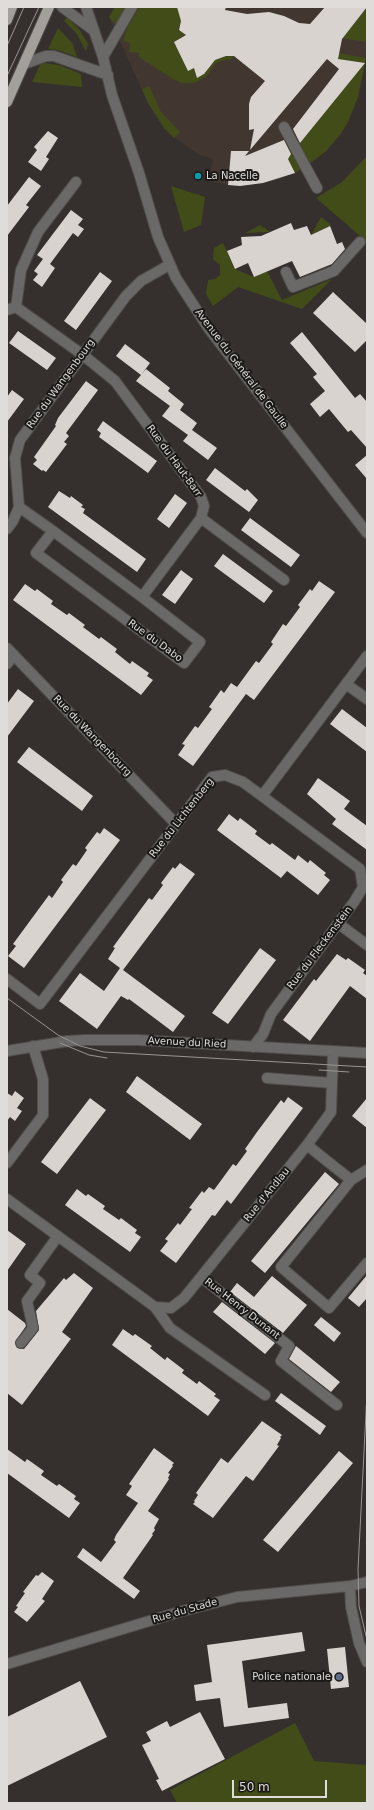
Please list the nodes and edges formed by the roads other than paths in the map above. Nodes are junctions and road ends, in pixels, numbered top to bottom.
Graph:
1 (12, 7) edge
2 (49, 7) edge
3 (62, 7) edge
4 (86, 7) edge
5 (132, 7) edge
6 (7, 20) edge
7 (93, 30) junction
8 (103, 57) junction
9 (24, 64) junction
10 (108, 75) junction
11 (7, 102) edge
12 (284, 127) dead end
13 (76, 182) dead end
14 (317, 188) dead end
15 (360, 242) dead end
16 (169, 265) junction
17 (286, 272) dead end
18 (12, 309) edge
19 (83, 355) junction
20 (19, 507) junction
21 (200, 518) junction
22 (7, 529) edge
23 (53, 531) junction
24 (367, 533) edge
25 (284, 580) dead end
26 (142, 596) junction
27 (10, 651) edge
28 (367, 656) edge
29 (7, 664) edge
30 (346, 684) junction
31 (367, 699) edge
32 (262, 796) junction
33 (176, 824) junction
34 (339, 924) junction
35 (367, 945) edge
36 (7, 979) edge
37 (33, 1046) junction
38 (253, 1046) junction
39 (7, 1051) edge
40 (333, 1051) junction
41 (367, 1053) edge
42 (267, 1078) dead end
43 (332, 1083) junction
44 (307, 1145) junction
45 (7, 1164) edge
46 (367, 1170) edge
47 (351, 1180) junction
48 (7, 1199) edge
49 (58, 1236) junction
50 (367, 1262) edge
51 (201, 1278) junction
52 (155, 1307) junction
53 (21, 1343) dead end
54 (266, 1395) dead end
55 (338, 1405) dead end
56 (367, 1582) edge
57 (350, 1586) junction
58 (367, 1662) edge
59 (7, 1664) edge

1 - 6 main road
2 - 9 main road
3 - 7 street
4 - 7 street, Avenue du Général de Gaulle
5 - 8 street
7 - 8 street, Avenue du Général de Gaulle
8 - 10 street, Avenue du Général de Gaulle
9 - 10 street
9 - 11 main road
10 - 16 street, Avenue du Général de Gaulle
12 - 14 street
13 - 18 street
15 - 17 street
16 - 19 street, Rue du Wangenbourg
16 - 24 street, Avenue du Général de Gaulle
18 - 19 street, Rue du Haut-Barr
19 - 20 street, Rue du Wangenbourg
19 - 21 street, Rue du Haut-Barr
20 - 22 street
20 - 23 street, Rue du Dabo
21 - 25 street
21 - 26 street
23 - 26 street, Rue du Dabo
23 - 26 street, Rue du Dabo
27 - 29 street
27 - 33 street, Rue du Wangenbourg
28 - 30 street
30 - 31 street
30 - 32 street
32 - 33 street, Rue du Lichtenberg
32 - 34 street, Rue du Fleckenstein
33 - 36 street, Rue du Lichtenberg
34 - 35 street
34 - 38 street, Rue du Fleckenstein
37 - 38 street, Avenue du Ried
37 - 39 street, Avenue du Ried
37 - 45 street
38 - 40 street, Avenue du Ried
40 - 41 street, Avenue du Ried
40 - 43 street, Rue d'Andlau
42 - 43 street
43 - 44 street, Rue d'Andlau
44 - 47 street
44 - 51 street, Rue d'Andlau
46 - 47 street
47 - 50 street
48 - 49 street
49 - 52 street
49 - 53 street
51 - 52 street, Rue d'Andlau
51 - 55 street, Rue Henry Dunant
52 - 54 street
56 - 57 street, Rue du Stade
57 - 58 street
57 - 59 street, Rue du Stade

